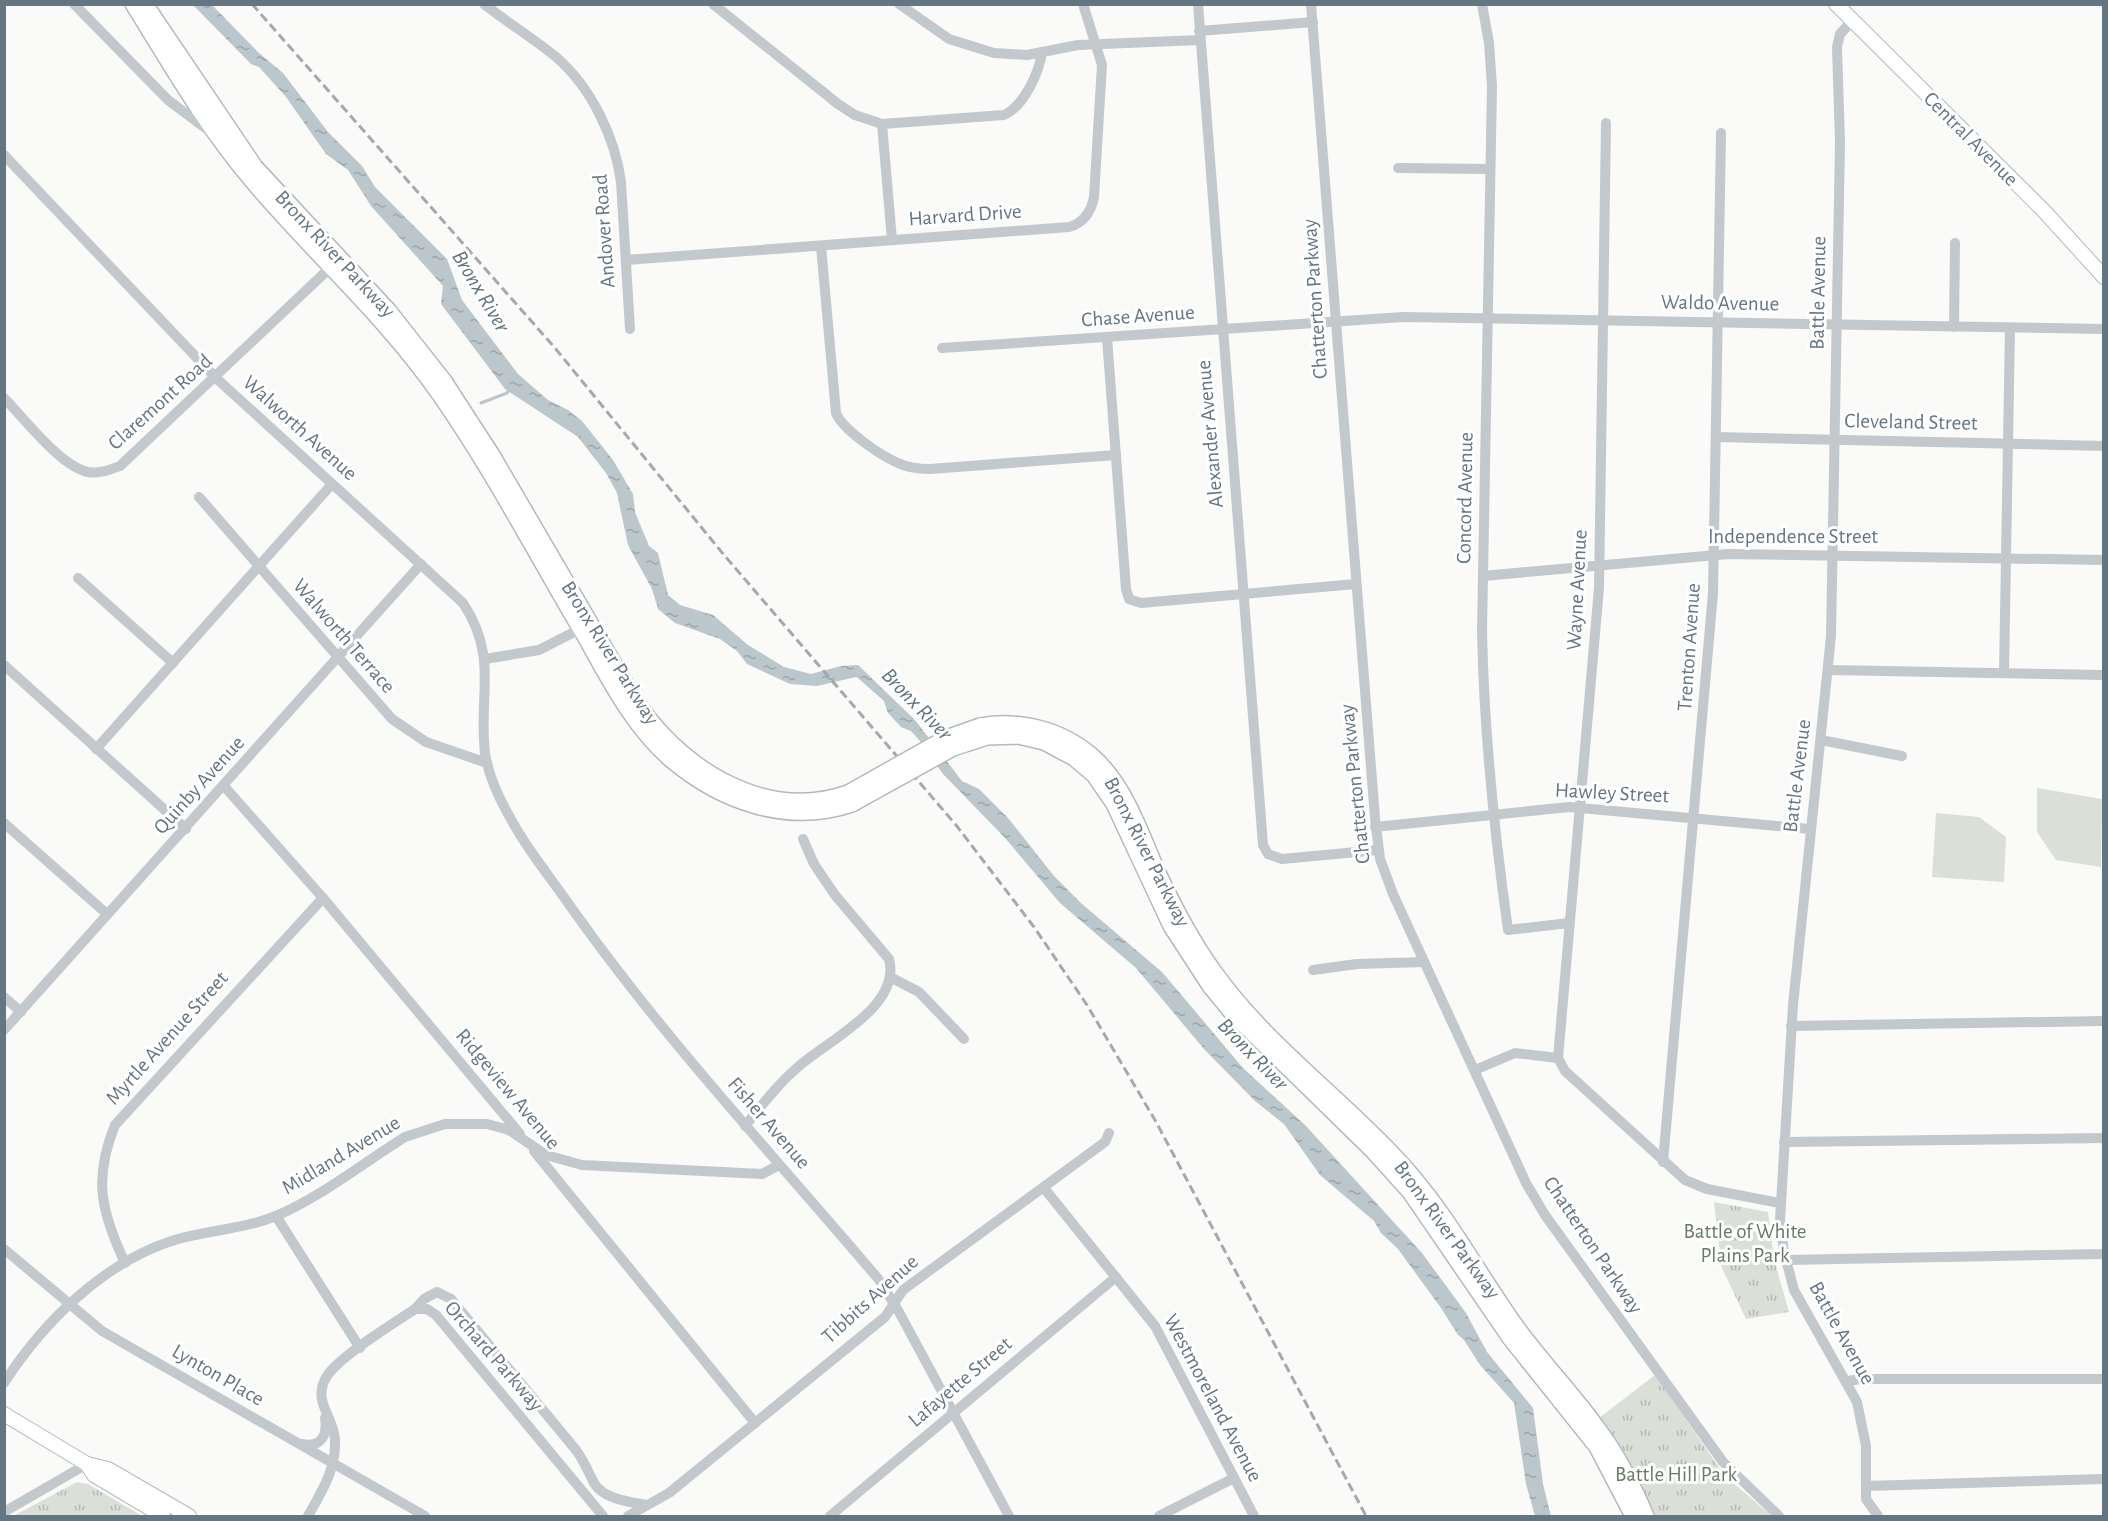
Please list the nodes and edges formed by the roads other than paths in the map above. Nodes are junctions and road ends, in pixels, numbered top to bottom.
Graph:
1 (74, 4) edge
2 (133, 4) edge
3 (146, 4) edge
4 (484, 4) edge
5 (713, 4) edge
6 (898, 4) edge
7 (1083, 4) edge
8 (1198, 4) edge
9 (1311, 4) edge
10 (1482, 4) edge
11 (1836, 4) edge
12 (1852, 21) junction
13 (1312, 22) junction
14 (1200, 36) junction
15 (1098, 45) junction
16 (1042, 52) junction
17 (1606, 123) dead end
18 (882, 124) junction
19 (1721, 133) dead end
20 (221, 140) junction
21 (4, 155) edge
22 (1398, 168) dead end
23 (1490, 169) junction
24 (892, 240) junction
25 (1955, 243) dead end
26 (821, 246) junction
27 (626, 260) junction
28 (336, 262) junction
29 (2103, 277) edge
30 (1488, 318) junction
31 (1603, 321) junction
32 (1336, 322) junction
33 (1719, 322) junction
34 (1837, 324) junction
35 (1954, 327) junction
36 (2010, 328) junction
37 (630, 329) dead end
38 (2103, 329) edge
39 (1221, 330) junction
40 (1107, 338) junction
41 (942, 348) dead end
42 (216, 378) junction
43 (4, 398) edge
44 (1717, 437) junction
45 (1836, 440) junction
46 (2008, 442) junction
47 (2103, 446) edge
48 (1116, 455) junction
49 (332, 484) junction
50 (199, 496) dead end
51 (1715, 554) junction
52 (1833, 555) junction
53 (2006, 558) junction
54 (2103, 560) edge
55 (421, 564) junction
56 (1600, 565) junction
57 (258, 566) junction
58 (1483, 576) junction
59 (78, 578) dead end
60 (1356, 584) junction
61 (1243, 594) junction
62 (580, 629) junction
63 (338, 657) junction
64 (485, 659) junction
65 (173, 663) junction
66 (4, 665) edge
67 (1829, 670) junction
68 (2004, 673) junction
69 (2103, 675) edge
70 (984, 731) junction
71 (1821, 740) junction
72 (96, 749) junction
73 (1902, 756) dead end
74 (487, 763) junction
75 (224, 786) junction
76 (850, 798) junction
77 (1579, 808) junction
78 (1492, 814) junction
79 (1695, 819) junction
80 (4, 823) edge
81 (1375, 827) junction
82 (186, 829) junction
83 (1810, 829) junction
84 (803, 838) dead end
85 (1378, 850) junction
86 (323, 898) junction
87 (107, 914) junction
88 (1569, 923) junction
89 (1424, 962) junction
90 (1313, 970) dead end
91 (890, 977) junction
92 (4, 997) edge
93 (21, 1012) junction
94 (2103, 1021) edge
95 (1791, 1026) junction
96 (4, 1030) edge
97 (964, 1039) dead end
98 (1558, 1058) junction
99 (1474, 1070) junction
100 (745, 1126) junction
101 (1109, 1133) dead end
102 (2103, 1138) edge
103 (526, 1142) junction
104 (1784, 1142) junction
105 (1663, 1162) junction
106 (779, 1165) junction
107 (1044, 1188) junction
108 (1780, 1203) junction
109 (276, 1216) junction
110 (4, 1250) edge
111 (2103, 1254) edge
112 (1786, 1260) junction
113 (125, 1263) junction
114 (1116, 1277) junction
115 (894, 1303) junction
116 (71, 1304) junction
117 (415, 1309) junction
118 (360, 1348) junction
119 (2103, 1379) edge
120 (1848, 1381) junction
121 (4, 1383) edge
122 (324, 1412) junction
123 (953, 1413) junction
124 (4, 1414) edge
125 (755, 1423) junction
126 (294, 1441) junction
127 (87, 1464) junction
128 (334, 1464) junction
129 (1234, 1478) junction
130 (2103, 1479) edge
131 (595, 1485) junction
132 (1866, 1486) junction
133 (646, 1505) junction
134 (4, 1512) edge
135 (164, 1516) edge
136 (189, 1516) edge
137 (308, 1516) edge
138 (425, 1516) edge
139 (603, 1516) edge
140 (609, 1516) edge
141 (628, 1516) edge
142 (830, 1516) edge
143 (1009, 1516) edge
144 (1159, 1516) edge
145 (1254, 1516) edge
146 (1633, 1516) edge
147 (1646, 1516) edge
148 (1779, 1516) edge
149 (1878, 1516) edge

1 - 20 street
2 - 20 highway, Bronx River Parkway
3 - 28 highway, Bronx River Parkway
4 - 27 street, Andover Road
5 - 18 street
6 - 16 street
7 - 15 street, Harvard Drive
8 - 14 street, Alexander Avenue
9 - 13 street, Chatterton Parkway
10 - 23 street, Concord Avenue
11 - 12 main road, Central Avenue
12 - 29 main road, Central Avenue
12 - 34 street, Battle Avenue
13 - 14 street
13 - 32 street, Chatterton Parkway
14 - 15 street
14 - 39 street, Alexander Avenue
15 - 16 street
15 - 24 street, Harvard Drive
16 - 18 street
17 - 31 street, Wayne Avenue
18 - 24 street
19 - 33 street, Trenton Avenue
20 - 28 highway, Bronx River Parkway
21 - 42 street, Walworth Avenue
22 - 23 street
23 - 30 street, Concord Avenue
24 - 26 street, Harvard Drive
25 - 35 street
26 - 27 street, Harvard Drive
26 - 48 street
27 - 37 street, Andover Road
28 - 42 street, Claremont Road
28 - 62 highway, Bronx River Parkway
28 - 76 highway, Bronx River Parkway
30 - 31 street, Waldo Avenue
30 - 32 street, Waldo Avenue
30 - 58 street, Concord Avenue
31 - 33 street, Waldo Avenue
31 - 56 street, Wayne Avenue
32 - 39 street, Chase Avenue
32 - 60 street, Chatterton Parkway
33 - 34 street, Waldo Avenue
33 - 44 street, Trenton Avenue
34 - 35 street, Waldo Avenue
34 - 45 street, Battle Avenue
35 - 36 street, Waldo Avenue
36 - 38 street, Waldo Avenue
36 - 46 street
39 - 40 street, Chase Avenue
39 - 61 street, Alexander Avenue
40 - 41 street, Chase Avenue
40 - 48 street
42 - 43 street, Claremont Road
42 - 49 street, Walworth Avenue
44 - 45 street, Cleveland Street
44 - 51 street, Trenton Avenue
45 - 46 street, Cleveland Street
45 - 52 street, Battle Avenue
46 - 47 street, Cleveland Street
46 - 53 street
48 - 61 street
49 - 55 street, Walworth Avenue
49 - 57 street
50 - 57 street, Walworth Terrace
51 - 52 street, Independence Street
51 - 56 street, Independence Street
51 - 79 street, Trenton Avenue
52 - 53 street, Independence Street
52 - 67 street, Battle Avenue
53 - 54 street, Independence Street
53 - 68 street
55 - 63 street, Quinby Avenue
55 - 64 street, Walworth Avenue
56 - 58 street, Independence Street
56 - 77 street, Wayne Avenue
57 - 63 street, Walworth Terrace
57 - 65 street
58 - 78 street, Concord Avenue
59 - 65 street
60 - 61 street
60 - 81 street, Chatterton Parkway
61 - 85 street, Alexander Avenue
62 - 64 street
62 - 76 highway, Bronx River Parkway
63 - 74 street, Walworth Terrace
63 - 75 street, Quinby Avenue
64 - 74 street, Walworth Avenue
65 - 72 street
66 - 72 street
67 - 68 street
67 - 71 street, Battle Avenue
68 - 69 street
70 - 76 highway, Bronx River Parkway, bridge
70 - 146 highway, Bronx River Parkway
70 - 147 highway, Bronx River Parkway
71 - 73 street
71 - 83 street, Battle Avenue
72 - 82 street
74 - 100 street, Fisher Avenue
75 - 82 street, Quinby Avenue
75 - 86 street, Ridgeview Avenue
77 - 78 street, Hawley Street
77 - 79 street, Hawley Street
77 - 88 street, Wayne Avenue
78 - 81 street, Hawley Street
78 - 88 street, Concord Avenue
79 - 83 street, Hawley Street
79 - 105 street, Trenton Avenue
80 - 87 street
81 - 85 street, Chatterton Parkway
82 - 87 street, Quinby Avenue
83 - 95 street, Battle Avenue
84 - 91 street
85 - 89 street, Chatterton Parkway
86 - 103 street, Ridgeview Avenue
86 - 113 street, Myrtle Avenue Street
87 - 93 street, Quinby Avenue
88 - 98 street, Wayne Avenue
89 - 90 street
89 - 99 street, Chatterton Parkway
91 - 97 street
91 - 100 street
92 - 93 street
93 - 96 street, Quinby Avenue
94 - 95 street
95 - 104 street, Battle Avenue
98 - 99 street
98 - 105 street
99 - 148 street, Chatterton Parkway
100 - 106 street, Fisher Avenue
101 - 107 street, Tibbits Avenue
102 - 104 street
103 - 106 street, Midland Avenue
103 - 109 street, Midland Avenue
103 - 125 street, Ridgeview Avenue
104 - 108 street, Battle Avenue
105 - 108 street
106 - 115 street, Fisher Avenue
107 - 114 street, Westmoreland Avenue
107 - 115 street, Tibbits Avenue
108 - 112 street, Battle Avenue
109 - 113 street, Midland Avenue
109 - 118 street
110 - 116 street, Lynton Place
111 - 112 street
112 - 120 street, Battle Avenue
113 - 116 street, Midland Avenue
114 - 123 street, Lafayette Street
114 - 129 street, Westmoreland Avenue
115 - 123 street, Fisher Avenue
115 - 125 street, Tibbits Avenue
116 - 121 street, Midland Avenue
116 - 126 street, Lynton Place
117 - 118 street
117 - 131 street, Orchard Parkway
117 - 139 street, Orchard Parkway
118 - 122 street
119 - 120 street
120 - 132 street, Battle Avenue
122 - 126 street
122 - 128 street
123 - 142 street, Lafayette Street
123 - 143 street, Fisher Avenue
124 - 127 main road
125 - 133 street, Tibbits Avenue
126 - 128 street, Lynton Place
127 - 134 street
127 - 135 main road
127 - 136 main road
128 - 137 street
128 - 138 street, Lynton Place
129 - 144 street
129 - 145 street, Westmoreland Avenue
130 - 132 street
131 - 133 street
131 - 140 street, Orchard Parkway
132 - 149 street, Battle Avenue
133 - 141 street, Tibbits Avenue

